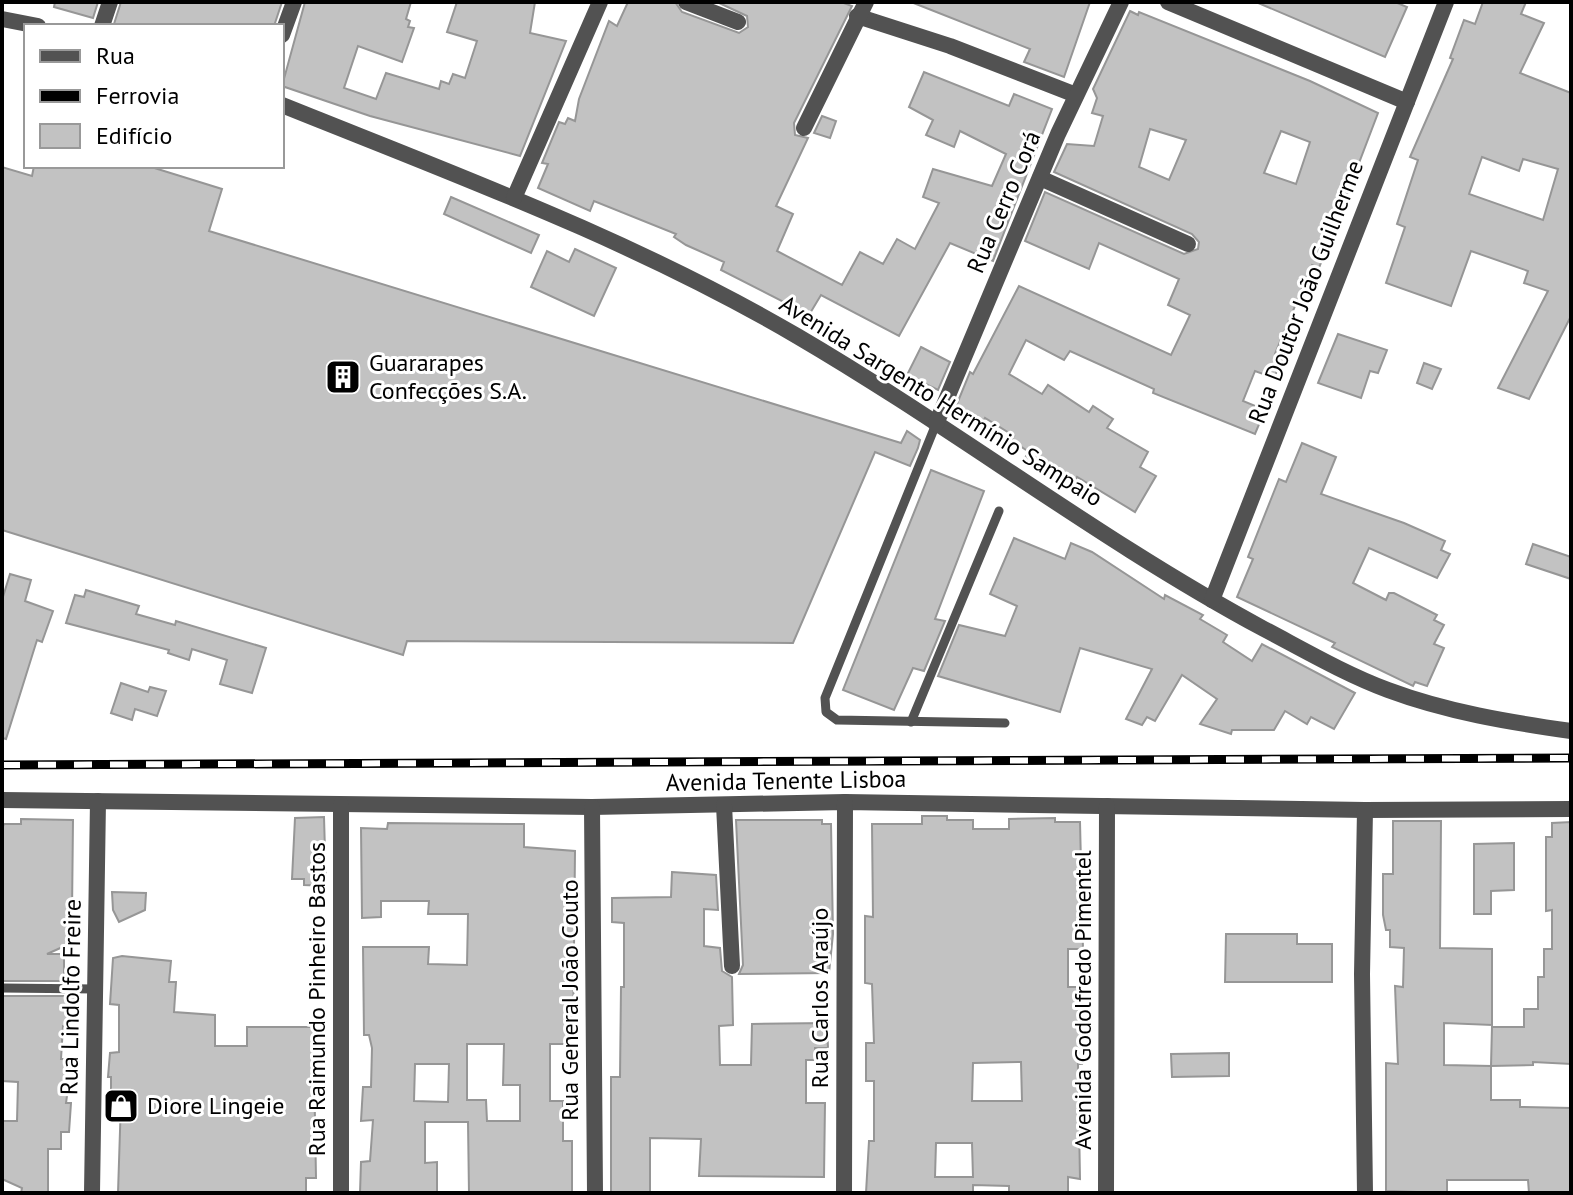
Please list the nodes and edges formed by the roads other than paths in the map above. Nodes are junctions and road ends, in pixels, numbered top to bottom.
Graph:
1 (110, 2) edge
2 (294, 2) edge
3 (600, 2) edge
4 (686, 2) edge
5 (1121, 2) edge
6 (1168, 2) edge
7 (1446, 2) edge
8 (862, 9) edge
9 (2, 19) edge
10 (738, 22) dead end
11 (28, 24) edge
12 (103, 24) edge
13 (284, 30) edge
14 (1076, 95) junction
15 (1407, 102) junction
16 (284, 106) edge
17 (804, 128) dead end
18 (1040, 178) junction
19 (514, 198) junction
20 (1188, 244) dead end
21 (936, 424) junction
22 (999, 511) dead end
23 (1212, 600) junction
24 (911, 722) junction
25 (1005, 723) dead end
26 (1571, 731) edge
27 (2, 800) edge
28 (98, 801) junction
29 (845, 802) junction
30 (341, 805) junction
31 (724, 805) junction
32 (1107, 806) junction
33 (592, 807) junction
34 (1571, 809) edge
35 (1365, 810) junction
36 (732, 966) dead end
37 (2, 988) edge
38 (95, 989) junction
39 (92, 1193) edge
40 (341, 1193) edge
41 (595, 1193) edge
42 (844, 1193) edge
43 (1106, 1193) edge
44 (1365, 1193) edge

1 - 12 street
2 - 13 street
3 - 19 street
4 - 10 street
5 - 14 street, Rua Cerro Corá
6 - 15 street
7 - 15 street, Rua Doutor João Guilherme
8 - 14 street
8 - 17 street
9 - 11 street
14 - 18 street, Rua Cerro Corá
15 - 23 street, Rua Doutor João Guilherme
16 - 19 street, Avenida Sargento Hermínio Sampaio
18 - 20 street
18 - 21 street, Rua Cerro Corá
19 - 21 street, Avenida Sargento Hermínio Sampaio
21 - 23 street, Avenida Sargento Hermínio Sampaio
21 - 24 lane
22 - 24 lane
23 - 26 street, Avenida Sargento Hermínio Sampaio
24 - 25 lane
27 - 28 street, Avenida Tenente Lisboa
28 - 30 street, Avenida Tenente Lisboa
28 - 38 street, Rua Lindolfo Freire
29 - 31 street, Avenida Tenente Lisboa
29 - 32 street, Avenida Tenente Lisboa
29 - 42 street, Rua Carlos Araújo
30 - 33 street, Avenida Tenente Lisboa
30 - 40 street, Rua Raimundo Pinheiro Bastos
31 - 33 street, Avenida Tenente Lisboa
31 - 36 street
32 - 35 street, Avenida Tenente Lisboa
32 - 43 street, Avenida Godolfredo Pimentel
33 - 41 street, Rua General João Couto
34 - 35 street, Avenida Tenente Lisboa
35 - 44 street
37 - 38 lane
38 - 39 street, Rua Lindolfo Freire

